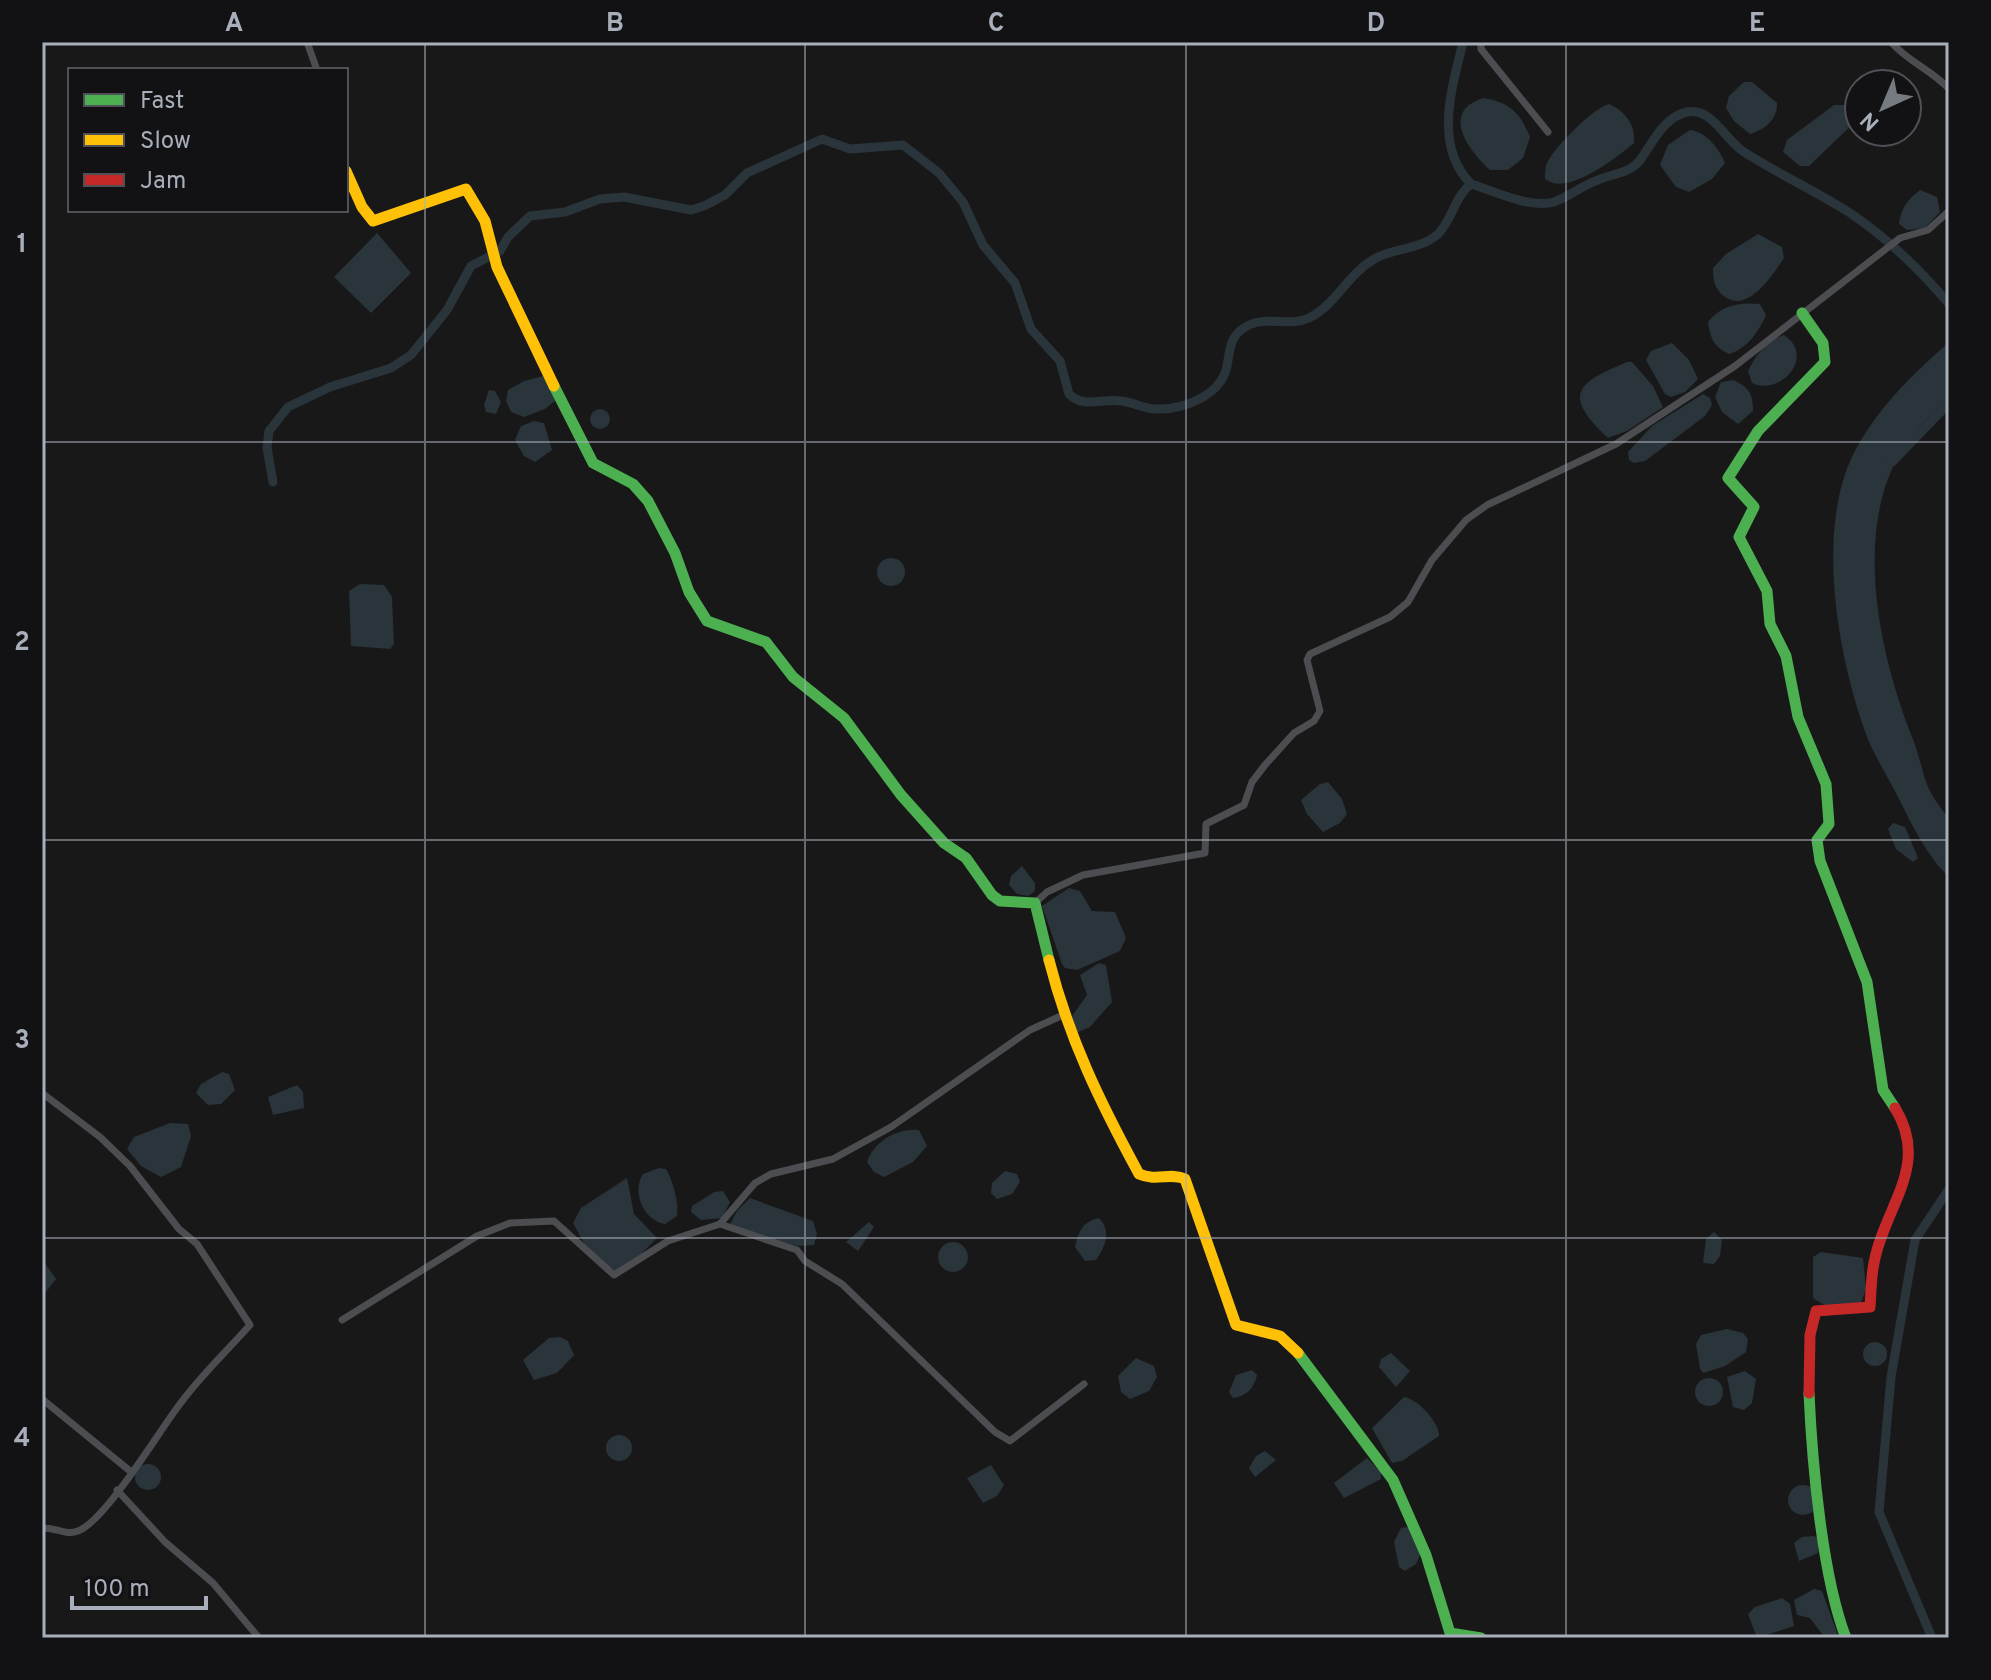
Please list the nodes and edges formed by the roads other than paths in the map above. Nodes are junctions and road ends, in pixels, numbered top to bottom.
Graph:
1 (307, 42) edge
2 (1481, 42) edge
3 (1891, 42) edge
4 (316, 68) edge
5 (1949, 89) edge
6 (1548, 132) dead end
7 (348, 176) edge
8 (1949, 211) edge
9 (1802, 313) junction
10 (1035, 903) junction
11 (1063, 1015) junction
12 (42, 1093) edge
13 (720, 1224) junction
14 (342, 1320) dead end
15 (1084, 1384) dead end
16 (42, 1399) edge
17 (130, 1471) junction
18 (117, 1490) junction
19 (42, 1528) edge
20 (259, 1638) edge
21 (1481, 1638) edge
22 (1846, 1638) edge

1 - 4 street
2 - 6 street
3 - 5 street
7 - 10 street
8 - 9 street
9 - 10 street
9 - 22 street
10 - 11 street
11 - 13 street
11 - 21 street
12 - 17 street
13 - 14 street
13 - 15 street
16 - 17 street
17 - 18 street
18 - 19 street
18 - 20 street

